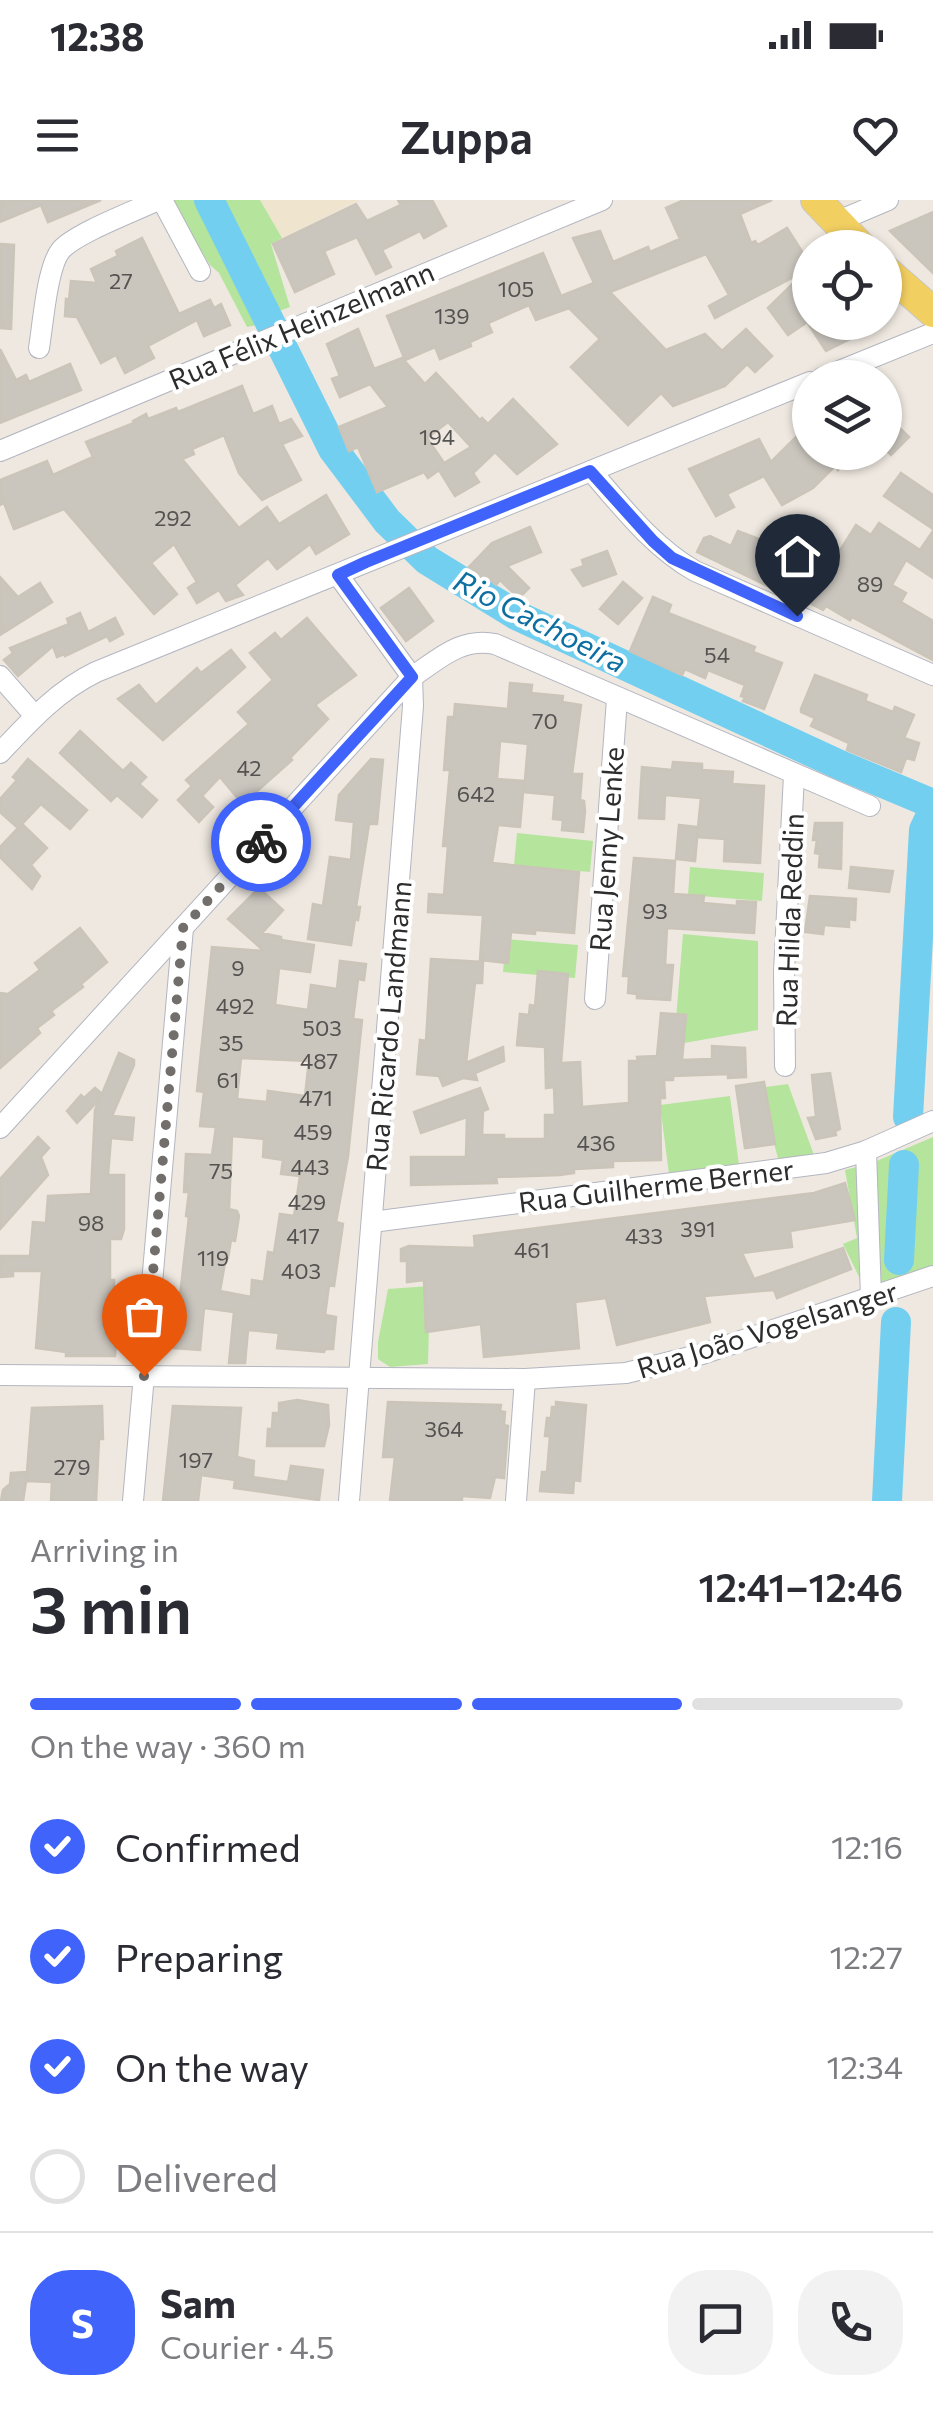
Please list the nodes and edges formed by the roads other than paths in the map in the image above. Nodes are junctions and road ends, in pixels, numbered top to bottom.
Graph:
1 (160, 200) edge
2 (602, 200) edge
3 (888, 200) edge
4 (826, 211) edge
5 (844, 230) edge
6 (200, 271) dead end
7 (902, 285) edge
8 (933, 312) edge
9 (933, 333) edge
10 (39, 348) dead end
11 (866, 360) edge
12 (792, 389) edge
13 (0, 451) edge
14 (590, 471) junction
15 (338, 575) junction
16 (933, 675) edge
17 (0, 676) edge
18 (412, 677) junction
19 (617, 699) junction
20 (35, 716) junction
21 (0, 754) edge
22 (794, 775) junction
23 (870, 806) dead end
24 (183, 928) junction
25 (595, 999) dead end
26 (785, 1066) dead end
27 (933, 1121) edge
28 (0, 1128) edge
29 (866, 1151) junction
30 (372, 1222) junction
31 (933, 1276) edge
32 (870, 1297) junction
33 (0, 1375) edge
34 (144, 1376) junction
35 (359, 1378) junction
36 (525, 1379) junction
37 (133, 1501) edge
38 (349, 1501) edge
39 (516, 1501) edge

1 - 6 street
1 - 10 street
2 - 13 street, Rua Félix Heinzelmann
3 - 4 street
4 - 5 main road
7 - 8 main road
9 - 11 street
12 - 14 street
14 - 15 street
14 - 16 street
15 - 18 street
15 - 20 street
17 - 20 street
18 - 19 street
18 - 24 street
18 - 30 street, Rua Ricardo Landmann
19 - 22 street
19 - 25 street, Rua Jenny Lenke
20 - 21 street
22 - 23 street
22 - 26 street, Rua Hilda Reddin
24 - 28 street
24 - 34 street
27 - 29 street, Rua Guilherme Berner
29 - 30 street, Rua Guilherme Berner
29 - 32 street
30 - 35 street, Rua Ricardo Landmann
31 - 32 street, Rua João Vogelsanger
32 - 36 street, Rua João Vogelsanger
33 - 34 street, Rua João Vogelsanger
34 - 35 street, Rua João Vogelsanger
34 - 37 street
35 - 36 street, Rua João Vogelsanger
35 - 38 street, Rua Ricardo Landmann
36 - 39 street

